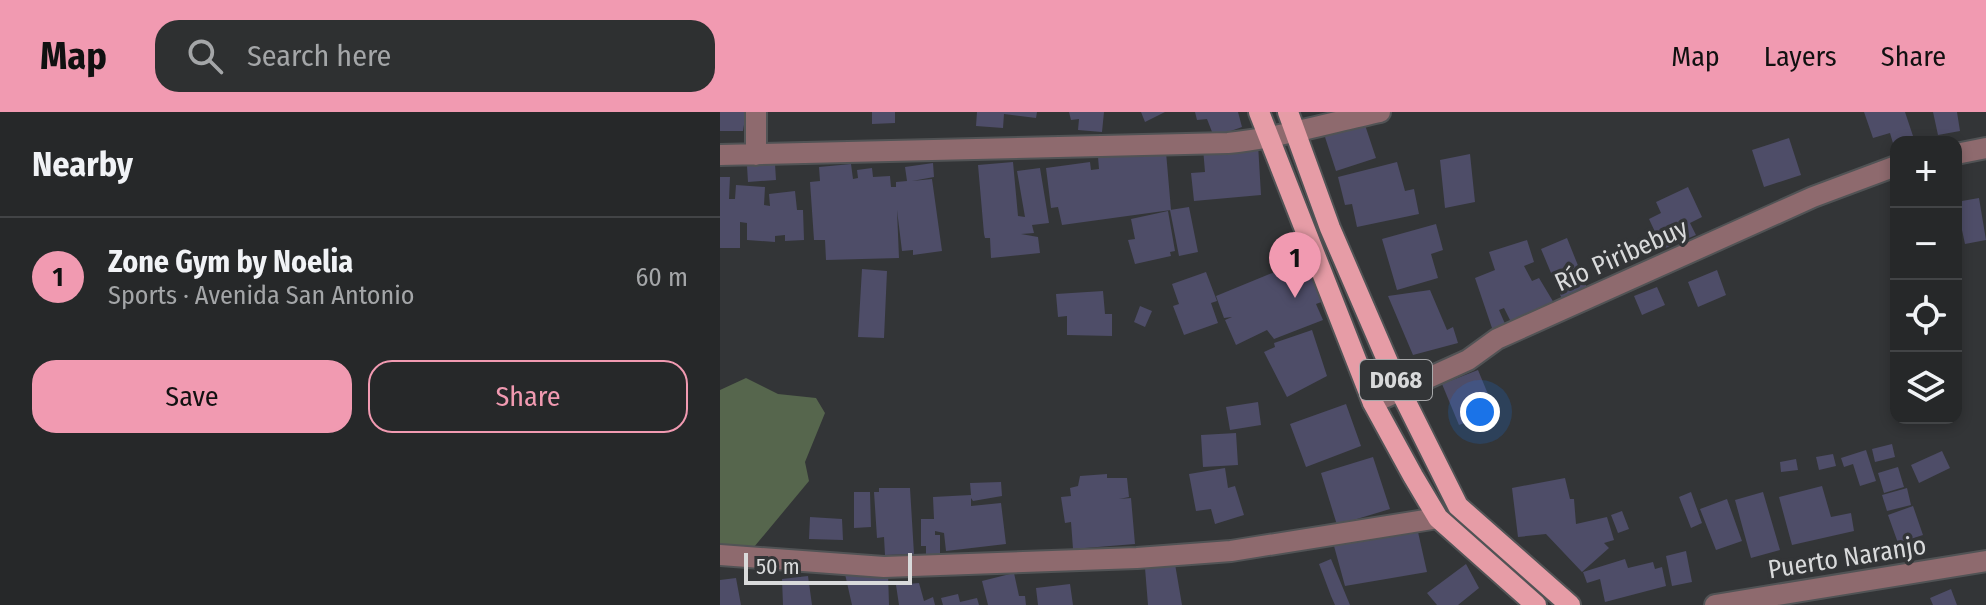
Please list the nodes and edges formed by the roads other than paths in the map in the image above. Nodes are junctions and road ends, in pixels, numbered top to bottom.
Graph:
1 (756, 112) edge
2 (1259, 112) edge
3 (1380, 112) edge
4 (1291, 121) edge
5 (1270, 139) junction
6 (1986, 148) edge
7 (1962, 153) edge
8 (720, 155) edge
9 (756, 155) junction
10 (1890, 168) edge
11 (1400, 390) junction
12 (1373, 403) junction
13 (1438, 518) junction
14 (720, 555) edge
15 (1986, 561) edge
16 (1536, 605) edge
17 (1570, 605) edge
18 (1715, 605) edge

1 - 9 street
2 - 5 main road, D068
3 - 4 street
4 - 5 street
4 - 11 main road, D068
5 - 9 street
5 - 12 main road, D068
6 - 7 street
8 - 9 street
10 - 11 street, Río Piribebuy
11 - 12 street, Río Piribebuy
11 - 17 main road, D068
12 - 13 main road, D068
13 - 14 street
13 - 16 main road, D068
15 - 18 street, Puerto Naranjo

